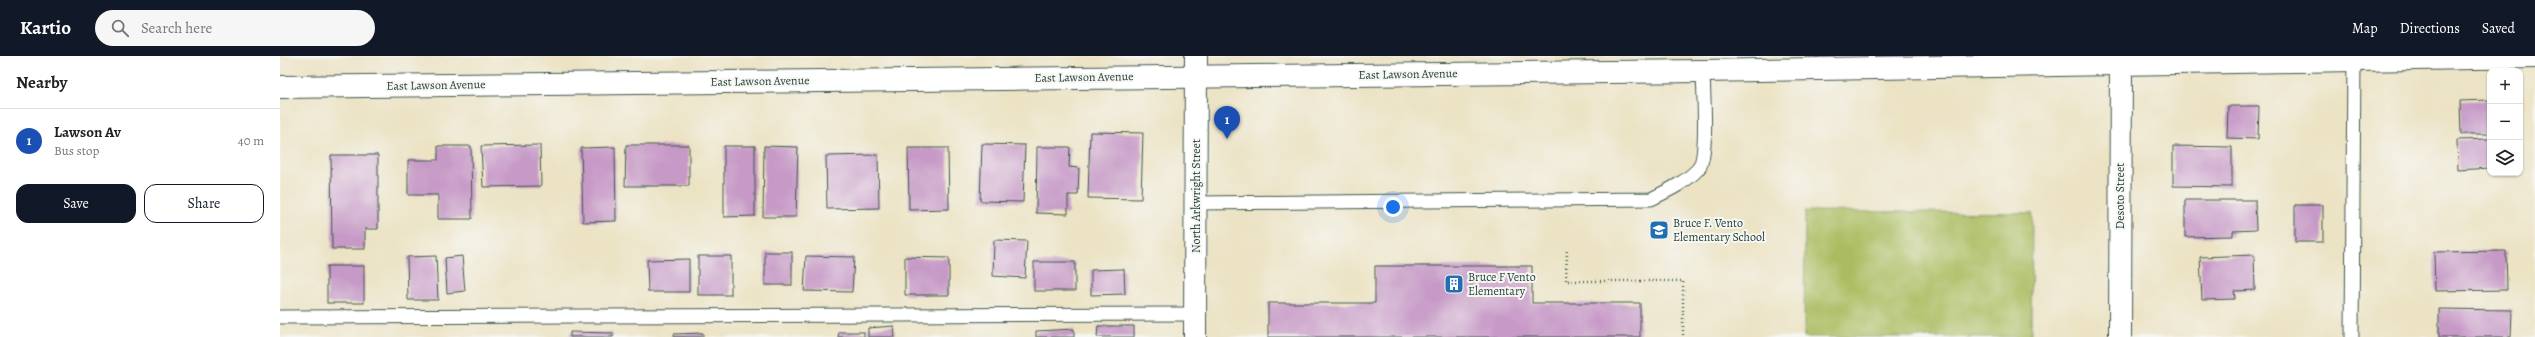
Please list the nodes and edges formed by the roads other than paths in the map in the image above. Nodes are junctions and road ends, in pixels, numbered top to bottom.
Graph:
1 (1196, 56) edge
2 (2535, 57) edge
3 (2354, 58) edge
4 (1898, 61) edge
5 (2120, 61) edge
6 (1703, 71) junction
7 (1196, 78) junction
8 (280, 87) edge
9 (1196, 203) junction
10 (1195, 314) junction
11 (280, 317) edge
12 (1195, 337) edge
13 (2120, 337) edge
14 (2352, 337) edge

1 - 7 street, North Arkwright Street
2 - 3 street, East Lawson Avenue
3 - 5 street, East Lawson Avenue
3 - 14 lane
4 - 5 street, East Lawson Avenue
4 - 6 street, East Lawson Avenue
5 - 13 street, Desoto Street
6 - 7 street, East Lawson Avenue
6 - 9 lane
7 - 8 street, East Lawson Avenue
7 - 9 street, North Arkwright Street
9 - 10 street, North Arkwright Street
10 - 11 lane
10 - 12 street, North Arkwright Street

